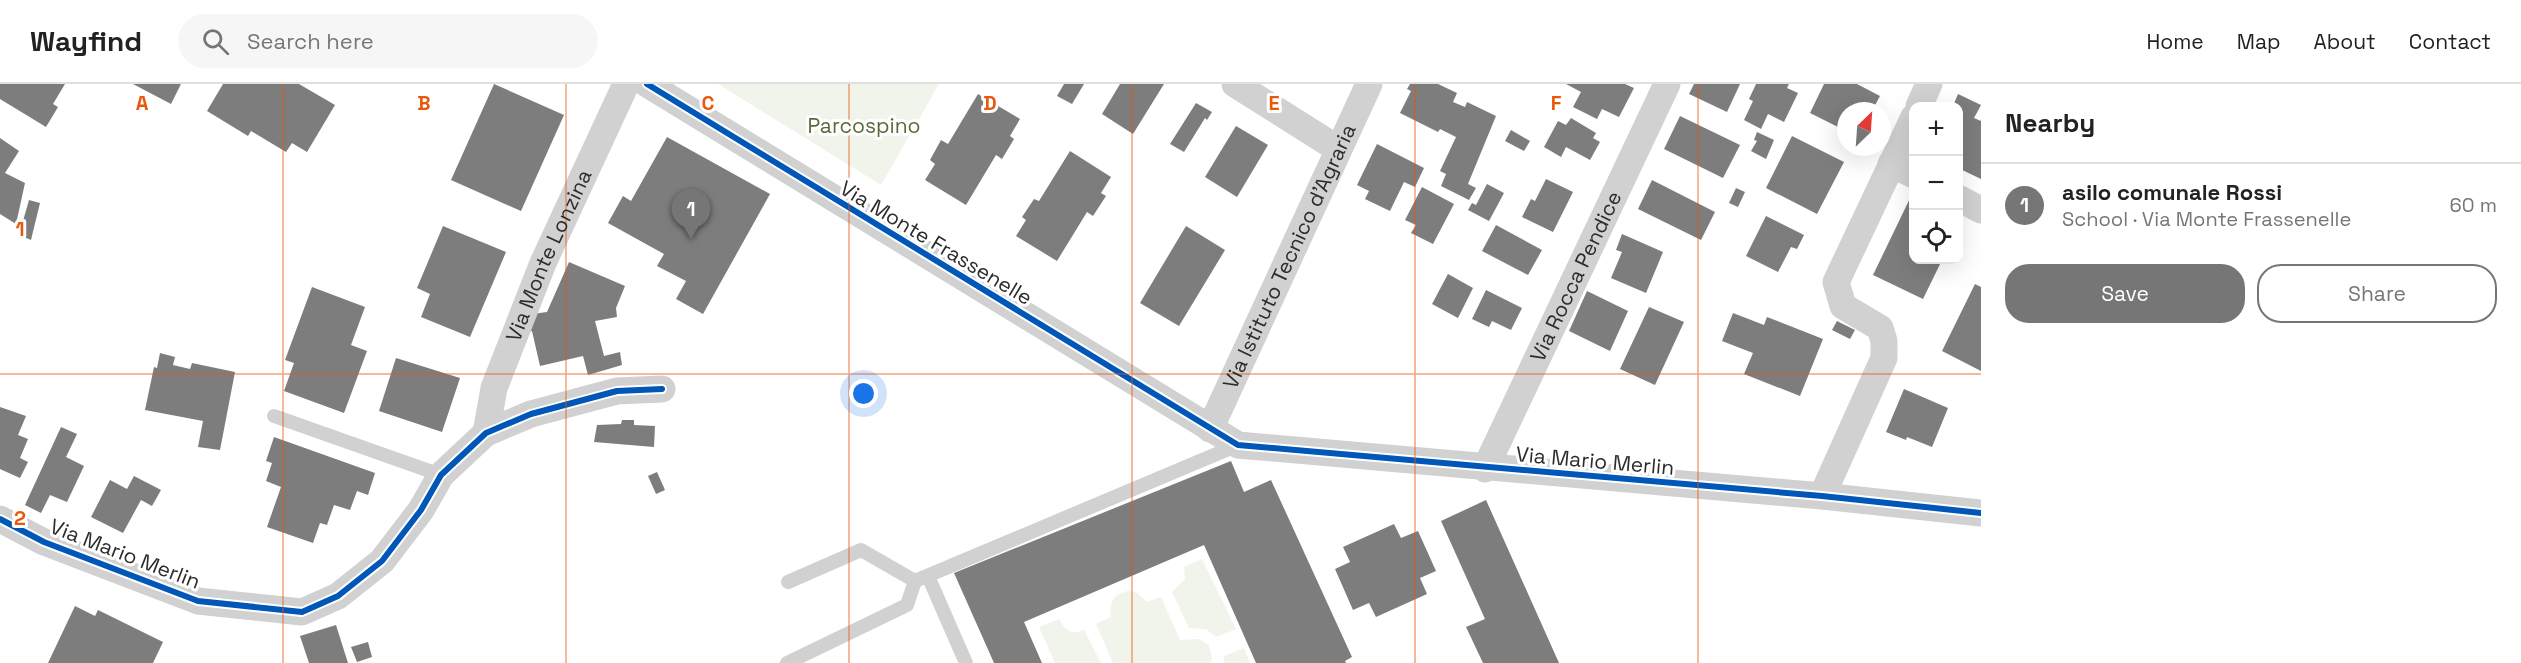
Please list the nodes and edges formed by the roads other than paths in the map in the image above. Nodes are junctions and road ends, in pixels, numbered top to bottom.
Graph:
1 (626, 84) edge
2 (647, 84) edge
3 (1236, 84) edge
4 (1369, 84) edge
5 (1667, 84) edge
6 (1929, 84) edge
7 (1920, 102) edge
8 (1909, 139) edge
9 (1338, 149) junction
10 (1902, 169) edge
11 (1963, 200) edge
12 (1981, 210) edge
13 (662, 389) dead end
14 (274, 416) dead end
15 (1210, 429) junction
16 (486, 433) junction
17 (1238, 445) junction
18 (1485, 469) junction
19 (441, 475) junction
20 (1822, 496) junction
21 (1981, 513) edge
22 (0, 519) edge
23 (922, 579) junction
24 (788, 582) dead end
25 (787, 663) edge
26 (966, 663) edge

1 - 16 street, Via Monte Lonzina
2 - 15 street, Via Monte Frassenelle
3 - 9 street
4 - 9 street, Via Istituto Tecnico d'Agraria
5 - 18 street, Via Rocca Pendice
6 - 7 street
8 - 10 street
9 - 15 street, Via Istituto Tecnico d'Agraria
10 - 20 street
11 - 12 street
13 - 16 street, Via Mario Merlin
14 - 19 lane
15 - 17 street, Via Mario Merlin
16 - 19 street, Via Mario Merlin
17 - 18 street, Via Mario Merlin
17 - 23 lane
18 - 20 street, Via Mario Merlin
19 - 22 street, Via Mario Merlin
20 - 21 street, Via Mario Merlin
23 - 24 lane
23 - 25 lane
23 - 26 lane

